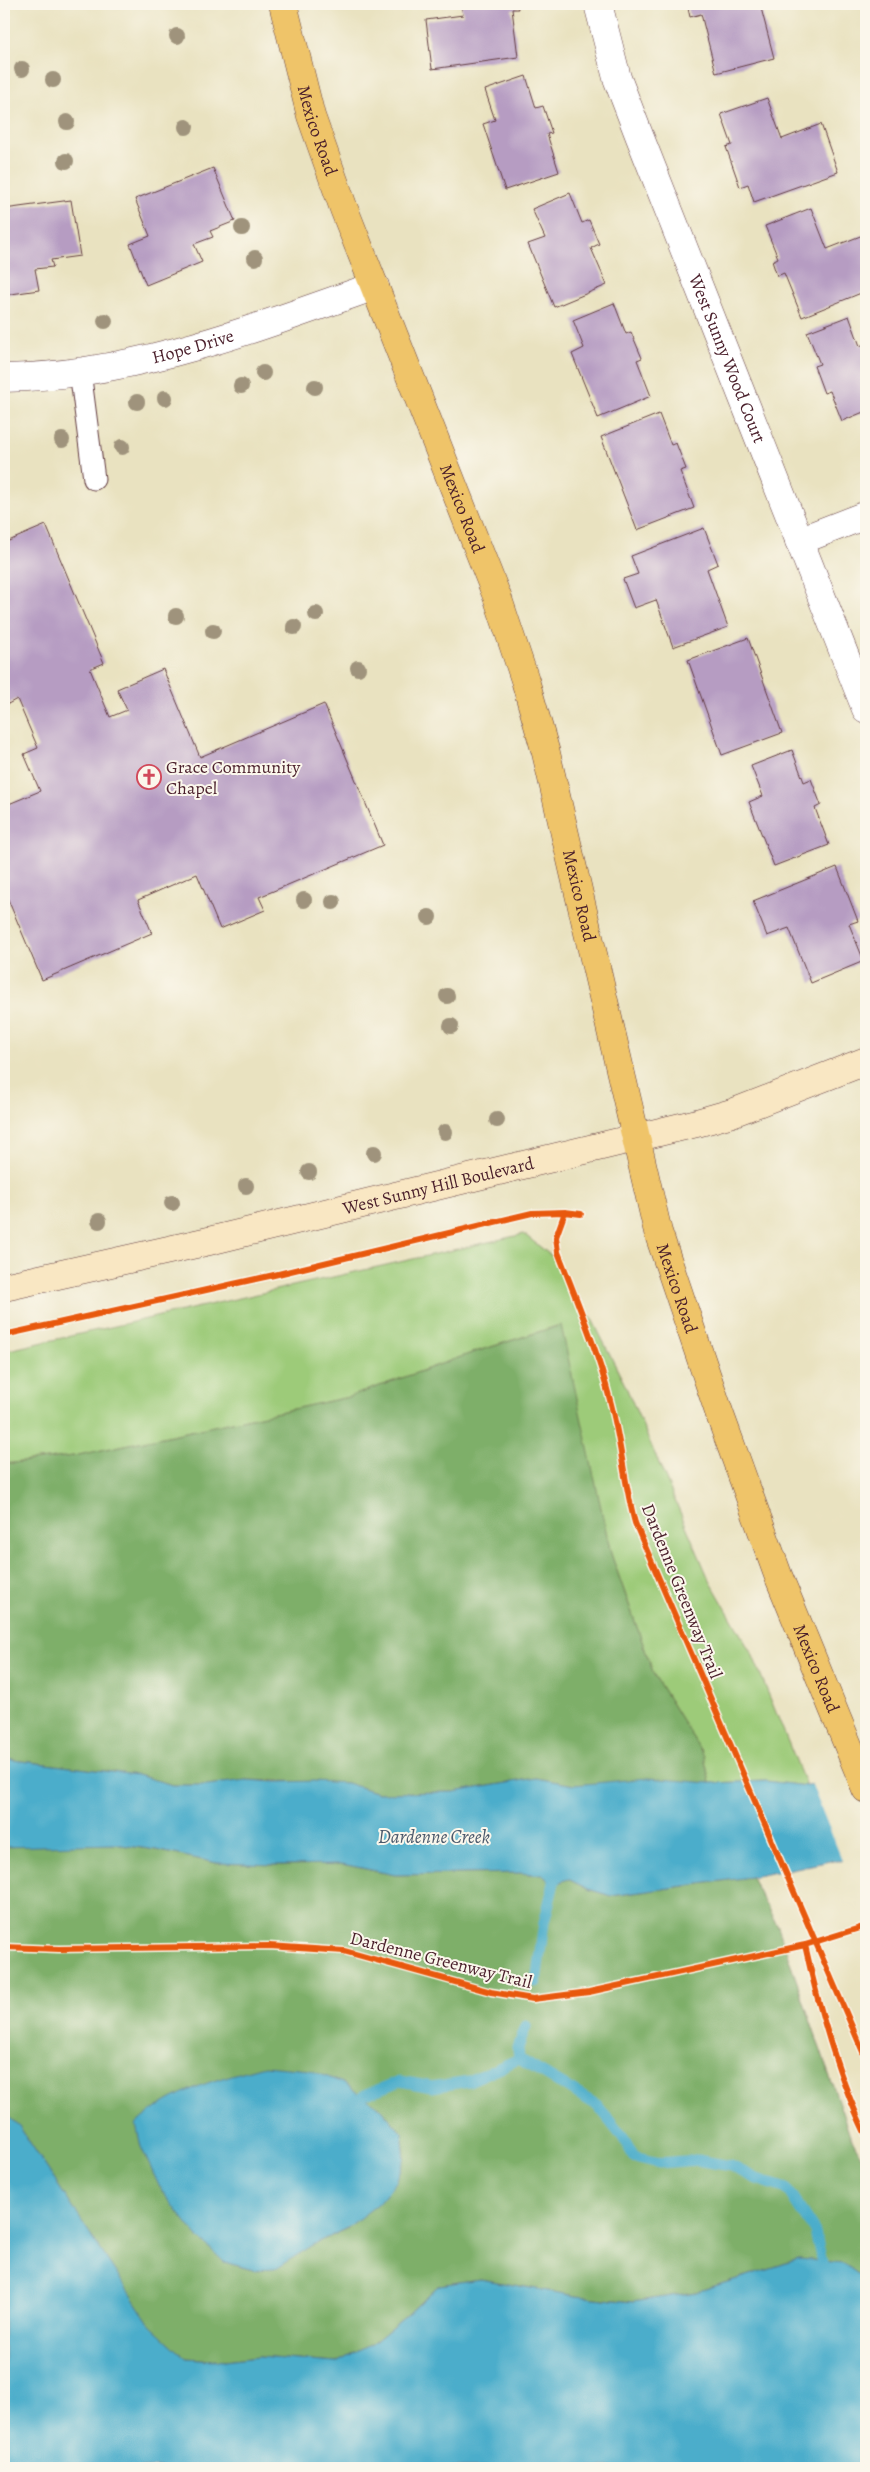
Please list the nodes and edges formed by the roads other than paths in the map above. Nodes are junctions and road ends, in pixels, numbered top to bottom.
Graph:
1 (284, 4) edge
2 (598, 4) edge
3 (375, 286) junction
4 (80, 371) junction
5 (4, 378) edge
6 (94, 479) dead end
7 (866, 515) edge
8 (799, 541) junction
9 (866, 709) edge
10 (866, 1062) edge
11 (636, 1139) junction
12 (4, 1288) edge
13 (866, 1789) edge

1 - 3 main road, Mexico Road
2 - 8 street, West Sunny Wood Court
3 - 4 street, Hope Drive
3 - 11 main road, Mexico Road
4 - 5 street, Hope Drive
4 - 6 lane
7 - 8 street
8 - 9 street, West Sunny Wood Court
10 - 11 street, West Sunny Hill Boulevard
11 - 12 street, West Sunny Hill Boulevard
11 - 13 main road, Mexico Road

